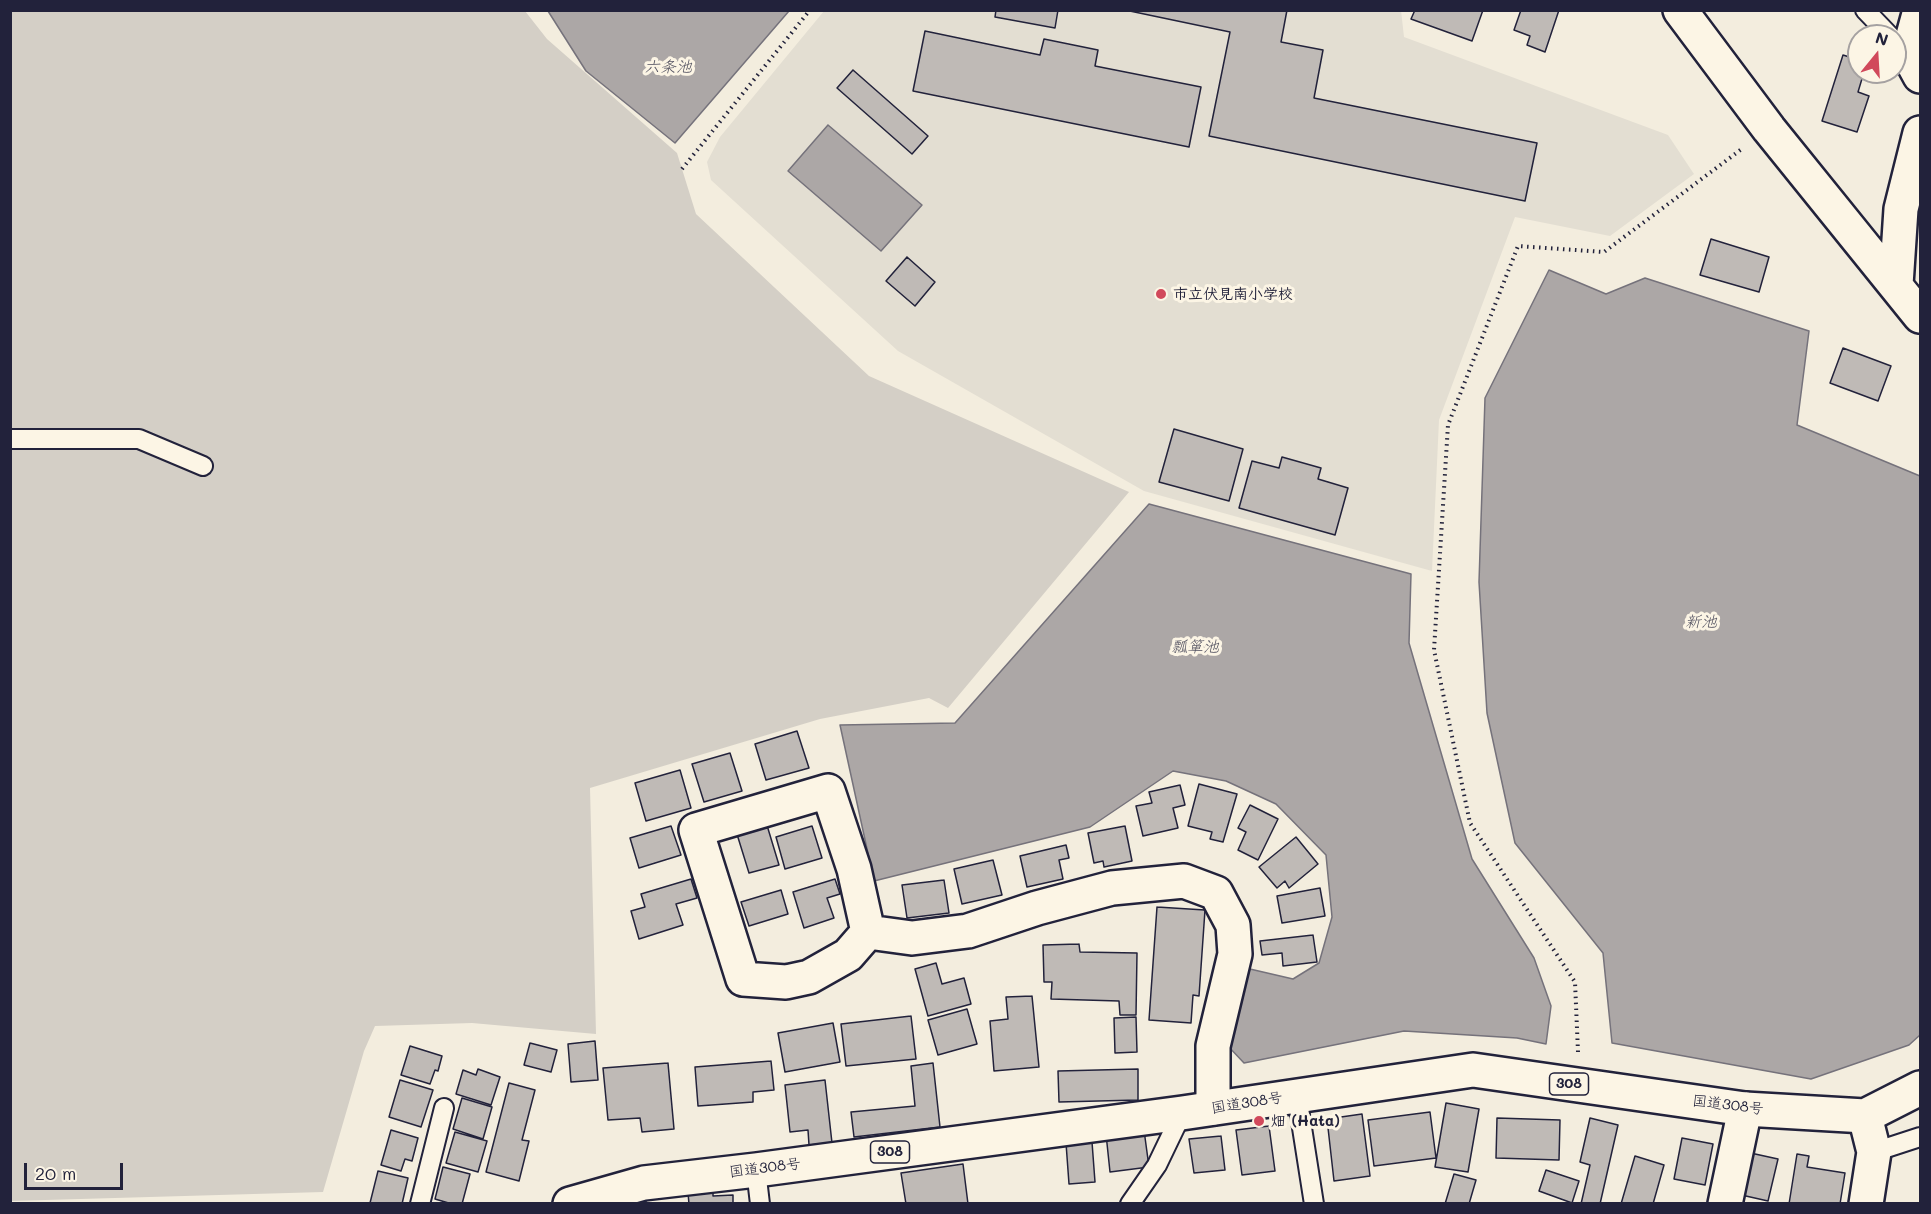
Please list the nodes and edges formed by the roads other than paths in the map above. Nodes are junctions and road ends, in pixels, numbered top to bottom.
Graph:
1 (1680, 10) edge
2 (1865, 10) edge
3 (1920, 10) edge
4 (1878, 24) edge
5 (1907, 42) edge
6 (1920, 133) edge
7 (1911, 210) edge
8 (1896, 285) junction
9 (1920, 316) edge
10 (10, 439) edge
11 (203, 466) dead end
12 (868, 932) junction
13 (1920, 1088) edge
14 (1298, 1096) junction
15 (444, 1108) dead end
16 (1745, 1109) junction
17 (1197, 1111) junction
18 (1865, 1116) junction
19 (1920, 1137) edge
20 (1874, 1152) junction
21 (756, 1170) junction
22 (643, 1193) edge
23 (420, 1203) edge
24 (570, 1203) edge
25 (760, 1203) edge
26 (1130, 1203) edge
27 (1314, 1203) edge
28 (1725, 1203) edge
29 (1866, 1203) edge

1 - 8 main road
2 - 4 lane
3 - 5 main road
6 - 7 main road
7 - 8 main road
8 - 9 main road
10 - 11 lane
12 - 12 main road
12 - 17 main road
13 - 18 main road
14 - 16 main road, 国道308号 / 308
14 - 17 main road, 国道308号 / 308
14 - 27 lane
15 - 23 lane
16 - 18 main road, 国道308号 / 308
16 - 28 main road
17 - 21 main road, 国道308号 / 308
17 - 26 lane
18 - 20 main road
19 - 20 lane
20 - 29 main road
21 - 22 main road, 国道308号 / 308
21 - 25 lane
22 - 24 main road, 国道308号 / 308

